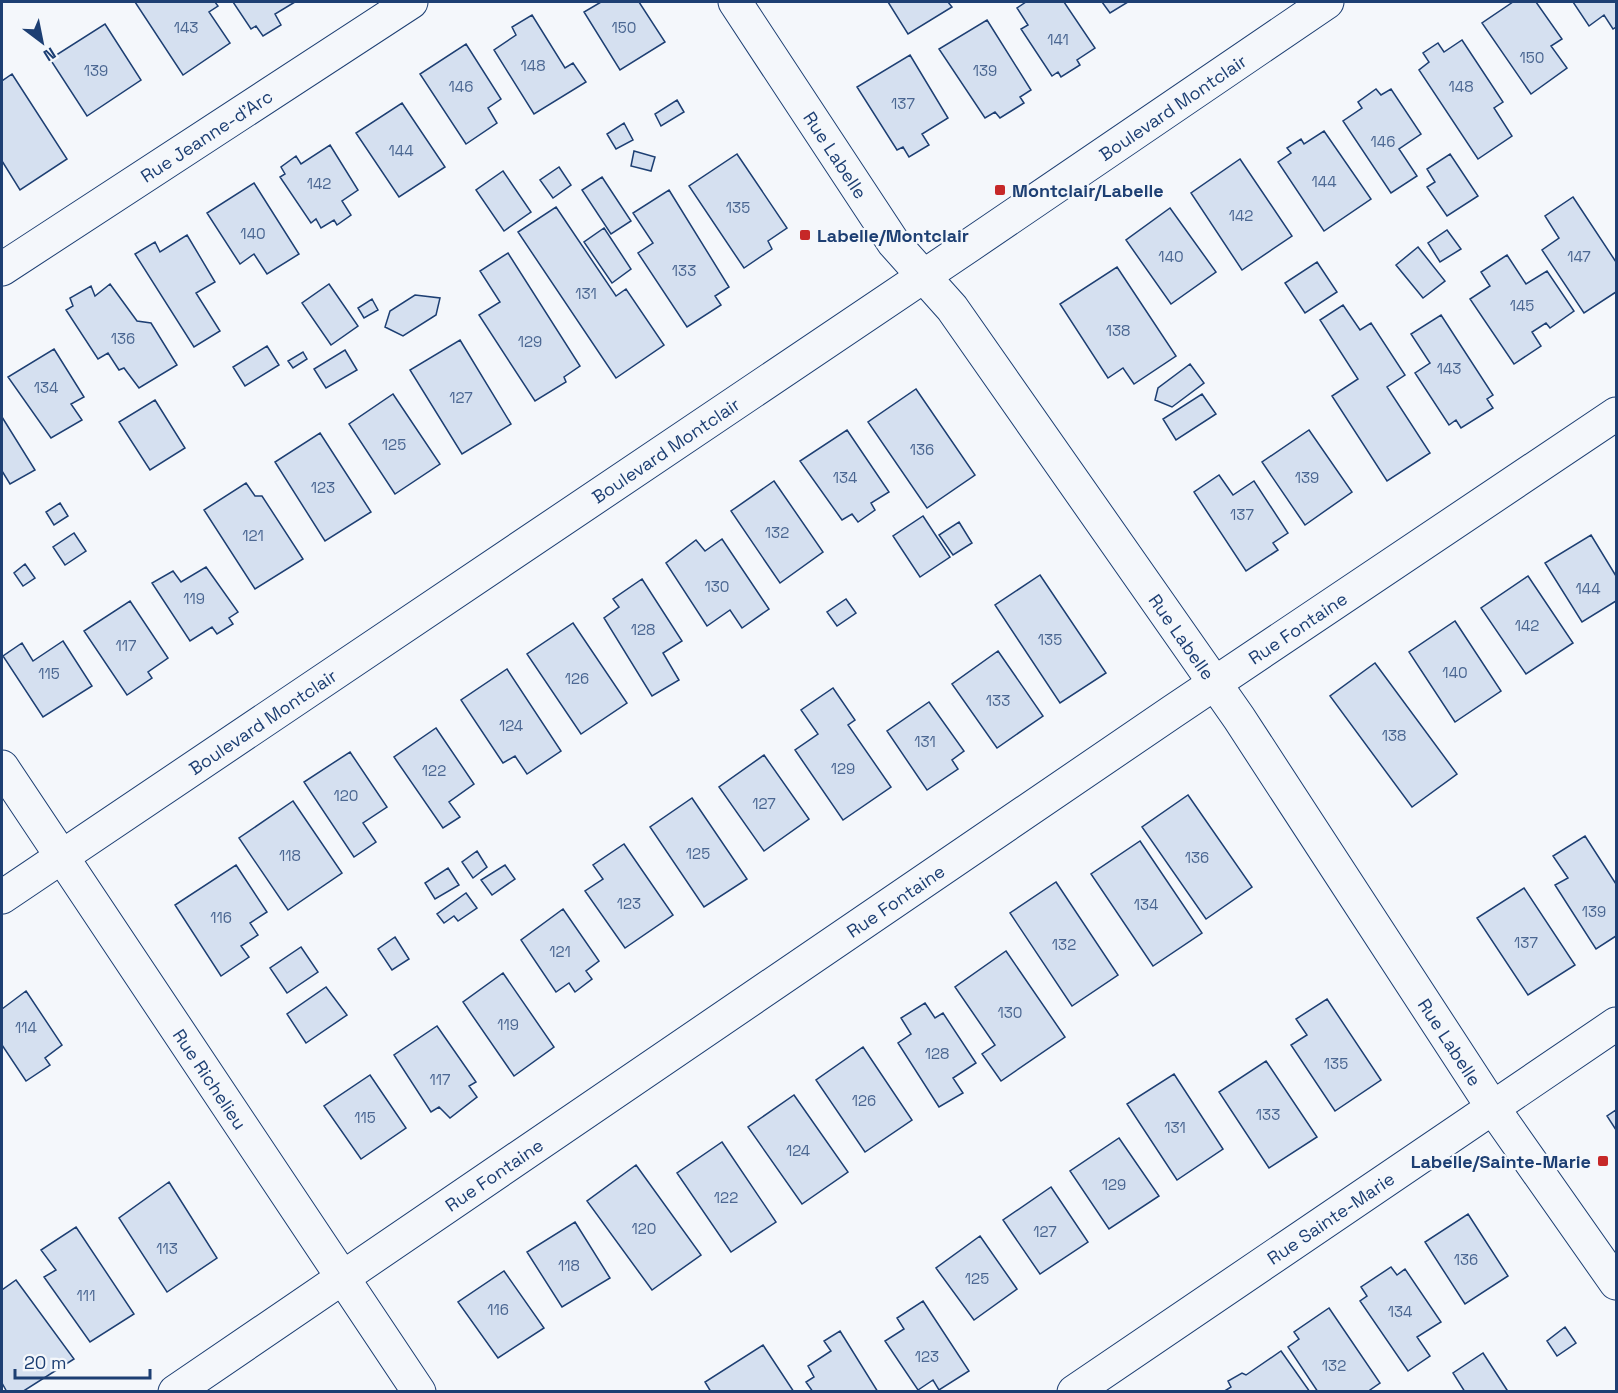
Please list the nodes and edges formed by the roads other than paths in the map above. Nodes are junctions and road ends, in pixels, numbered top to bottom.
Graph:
1 (411, 2) edge
2 (735, 2) edge
3 (1327, 2) edge
4 (2, 269) edge
5 (925, 275) junction
6 (1617, 414) edge
7 (1215, 683) junction
8 (2, 767) edge
9 (60, 856) junction
10 (2, 897) edge
11 (1617, 1024) edge
12 (1493, 1108) junction
13 (342, 1276) junction
14 (1617, 1283) edge
15 (176, 1392) edge
16 (419, 1392) edge
17 (1074, 1392) edge

1 - 4 street, Rue Jeanne-d'Arc
2 - 5 street, Rue Labelle
3 - 5 street, Boulevard Montclair
5 - 7 street, Rue Labelle
5 - 9 street, Boulevard Montclair
6 - 7 street, Rue Fontaine
7 - 12 street, Rue Labelle
7 - 13 street, Rue Fontaine
8 - 9 street, Rue Richelieu
9 - 10 street, Boulevard Montclair
9 - 13 street, Rue Richelieu
11 - 12 street, Rue Sainte-Marie
12 - 14 street, Rue Labelle
12 - 17 street, Rue Sainte-Marie
13 - 15 street, Rue Fontaine
13 - 16 street, Rue Richelieu

